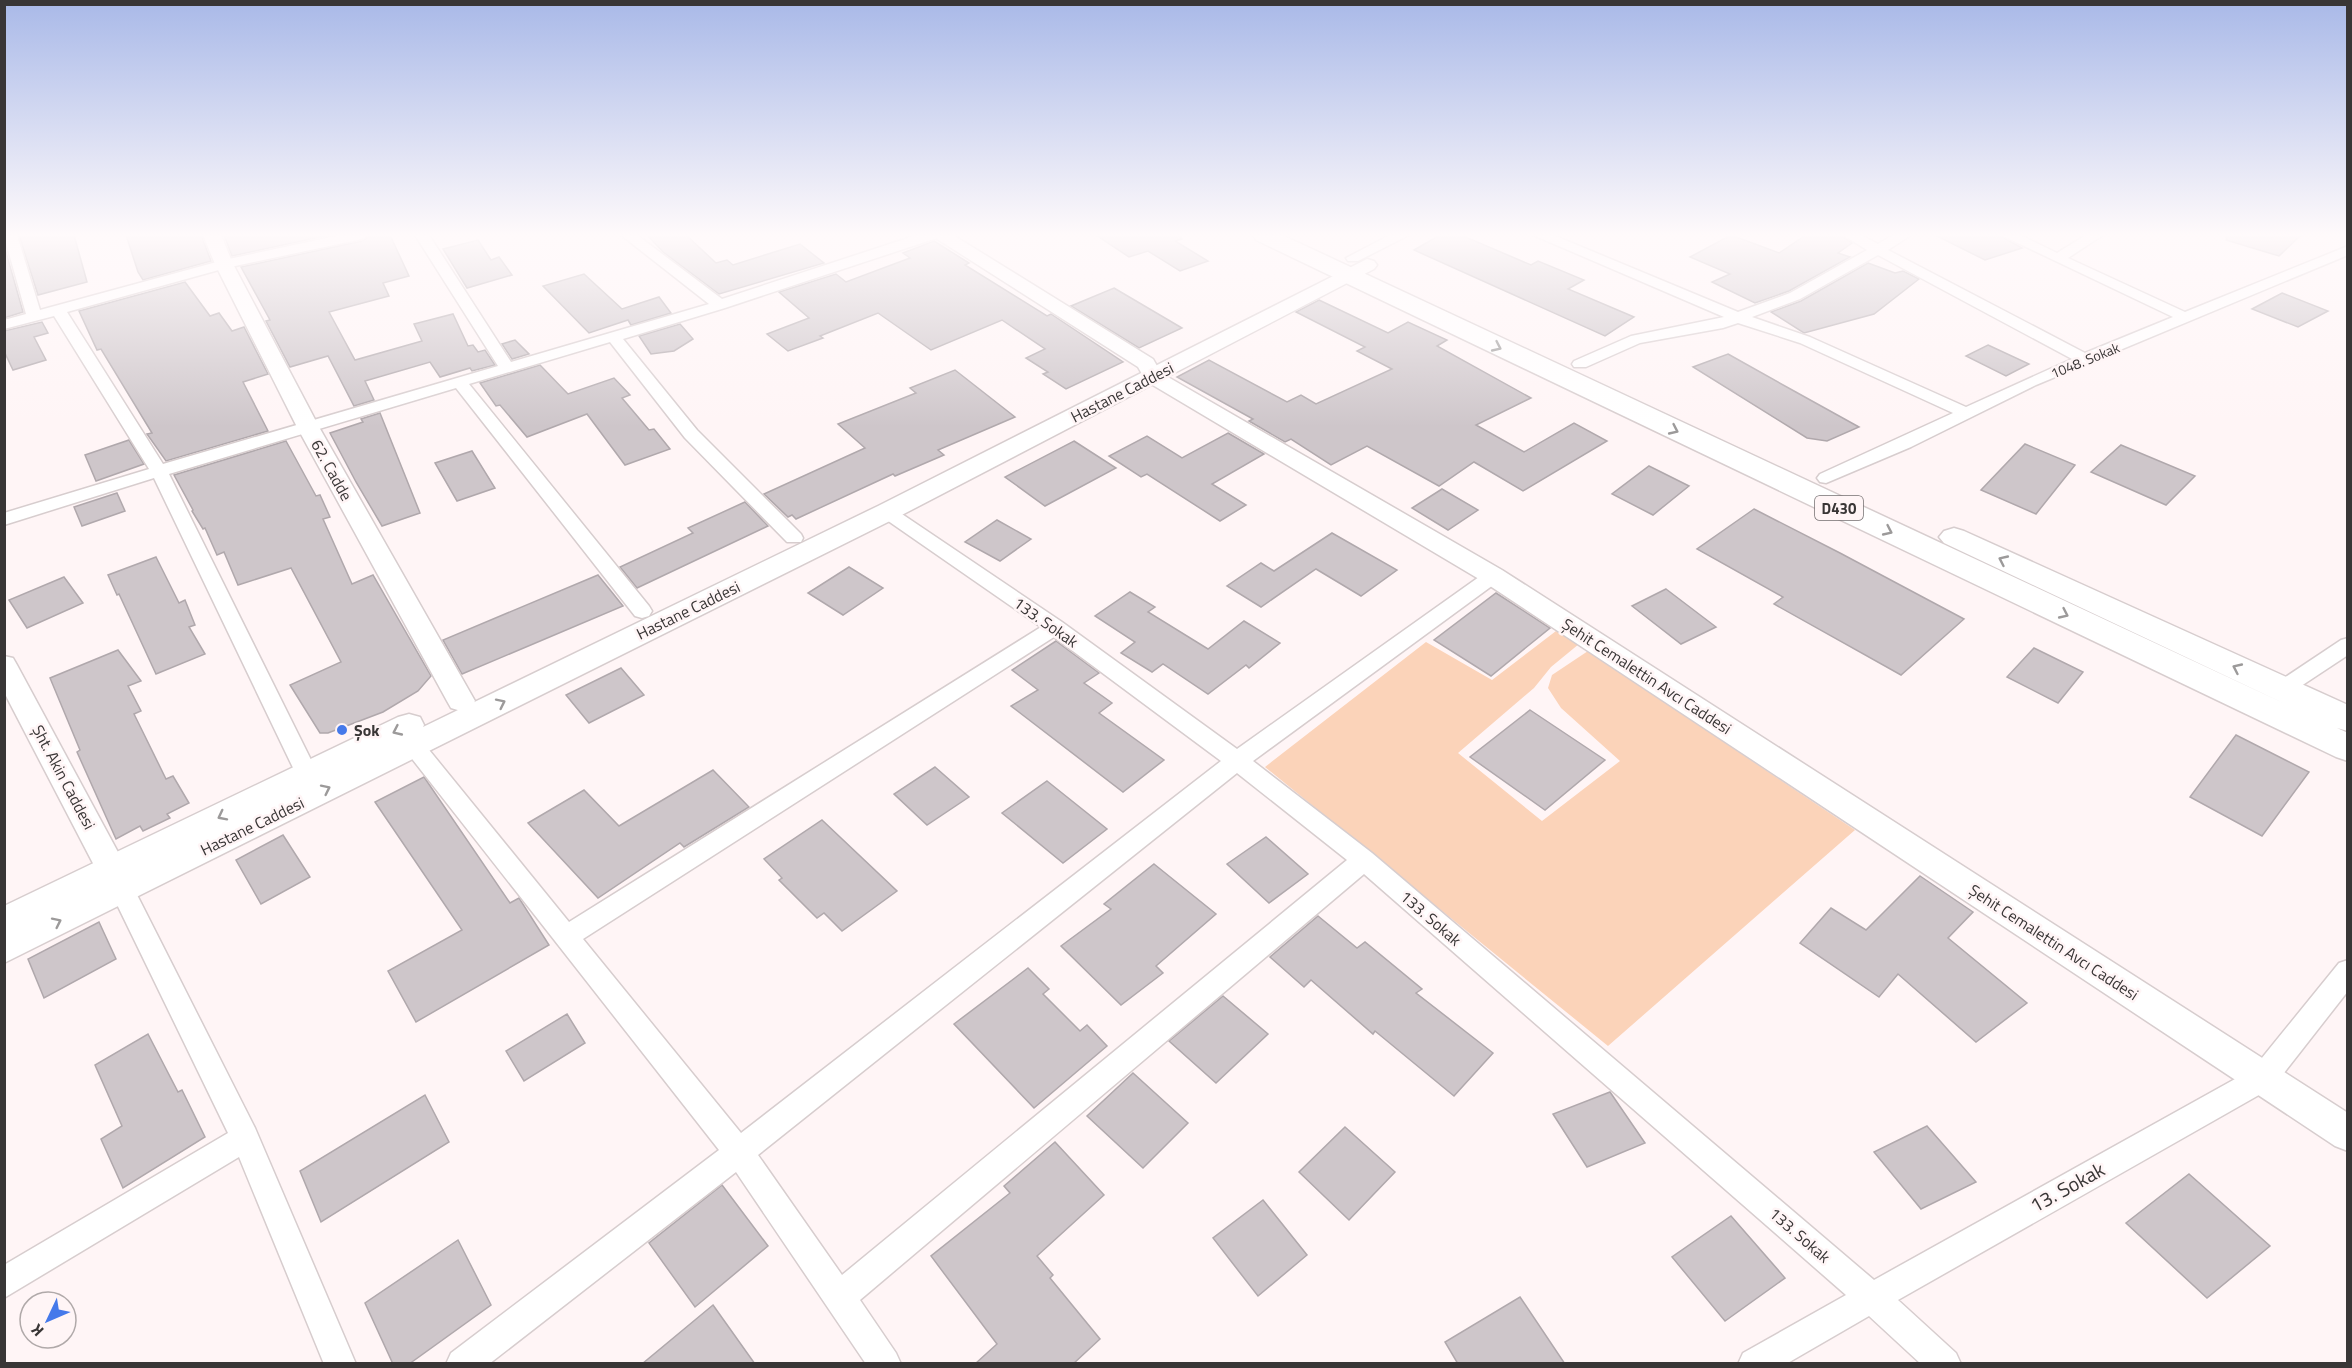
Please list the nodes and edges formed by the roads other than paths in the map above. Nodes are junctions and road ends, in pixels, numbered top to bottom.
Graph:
1 (29, 299) edge
2 (102, 299) edge
3 (242, 299) edge
4 (463, 299) edge
5 (712, 299) edge
6 (739, 299) edge
7 (1039, 299) edge
8 (1288, 299) edge
9 (1416, 299) edge
10 (1425, 299) edge
11 (1693, 299) edge
12 (1787, 299) edge
13 (1971, 299) edge
14 (2145, 299) edge
15 (2232, 299) edge
16 (720, 305) junction
17 (59, 311) junction
18 (34, 316) junction
19 (1736, 317) junction
20 (2186, 318) junction
21 (4, 325) edge
22 (613, 336) junction
23 (2086, 360) junction
24 (1580, 364) junction
25 (507, 367) junction
26 (1149, 370) junction
27 (460, 383) junction
28 (1966, 413) junction
29 (308, 427) junction
30 (159, 471) junction
31 (1826, 478) junction
32 (886, 512) junction
33 (4, 519) edge
34 (794, 538) junction
35 (1493, 576) junction
36 (642, 611) junction
37 (1055, 627) junction
38 (2348, 645) edge
39 (4, 665) edge
40 (2282, 689) junction
41 (461, 701) junction
42 (2348, 719) edge
43 (413, 746) junction
44 (2348, 748) edge
45 (1237, 761) junction
46 (307, 774) junction
47 (1364, 860) junction
48 (118, 880) junction
49 (4, 923) edge
50 (565, 937) junction
51 (4, 948) edge
52 (2348, 971) edge
53 (2263, 1078) junction
54 (2348, 1134) edge
55 (245, 1138) junction
56 (739, 1152) junction
57 (4, 1284) edge
58 (840, 1297) junction
59 (1871, 1297) junction
60 (340, 1364) edge
61 (462, 1364) edge
62 (885, 1364) edge
63 (1754, 1364) edge
64 (1945, 1364) edge

1 - 18 street
2 - 17 street
3 - 29 street, 62. Cadde
4 - 25 street
5 - 16 street
6 - 16 street
7 - 26 street, Şehit Cemalettin Avcı Caddesi
8 - 26 main road, Hastane Caddesi
9 -> 44 highway, D430
10 - 24 highway, D430
11 - 19 street
12 - 19 street
13 - 23 street
14 - 20 street
15 - 20 street, 1048. Sokak
16 - 22 street
17 - 18 street
17 - 30 street
18 - 21 street
19 - 24 street
19 - 28 street
20 - 23 street, 1048. Sokak
22 - 25 street
22 - 34 street
23 - 28 street, 1048. Sokak
24 - 31 highway, D430
25 - 27 street
26 - 32 main road, Hastane Caddesi
26 - 34 main road, Hastane Caddesi
26 - 35 street, Şehit Cemalettin Avcı Caddesi
27 - 29 street
27 - 36 street
28 - 31 street, 1048. Sokak
29 - 30 street
29 - 41 street, 62. Cadde
30 - 33 street
30 - 46 street
40 -> 31 highway, D430
32 - 37 street, 133. Sokak
43 -> 32 main road, Hastane Caddesi
34 - 36 main road, Hastane Caddesi
35 - 45 street
35 - 53 street, Şehit Cemalettin Avcı Caddesi
36 - 41 main road, Hastane Caddesi
37 - 45 street, 133. Sokak
37 - 50 street
38 - 40 street
39 - 48 street, Şht. Akin Caddesi
40 - 42 highway, D430
41 -> 46 main road, Hastane Caddesi
48 -> 43 main road, Hastane Caddesi
43 - 50 street
45 - 47 street, 133. Sokak
45 - 56 street
46 -> 48 main road, Hastane Caddesi
47 - 58 street
47 - 59 street, 133. Sokak
48 - 49 main road, Hastane Caddesi
51 -> 48 main road, Hastane Caddesi
48 - 55 street
50 - 56 street
52 - 53 street, 13. Sokak
53 - 54 street, Şehit Cemalettin Avcı Caddesi
53 - 59 street, 13. Sokak
55 - 57 street
55 - 60 street
56 - 58 street
56 - 61 street
58 - 62 street
59 - 63 street, 13. Sokak
59 - 64 street, 133. Sokak

